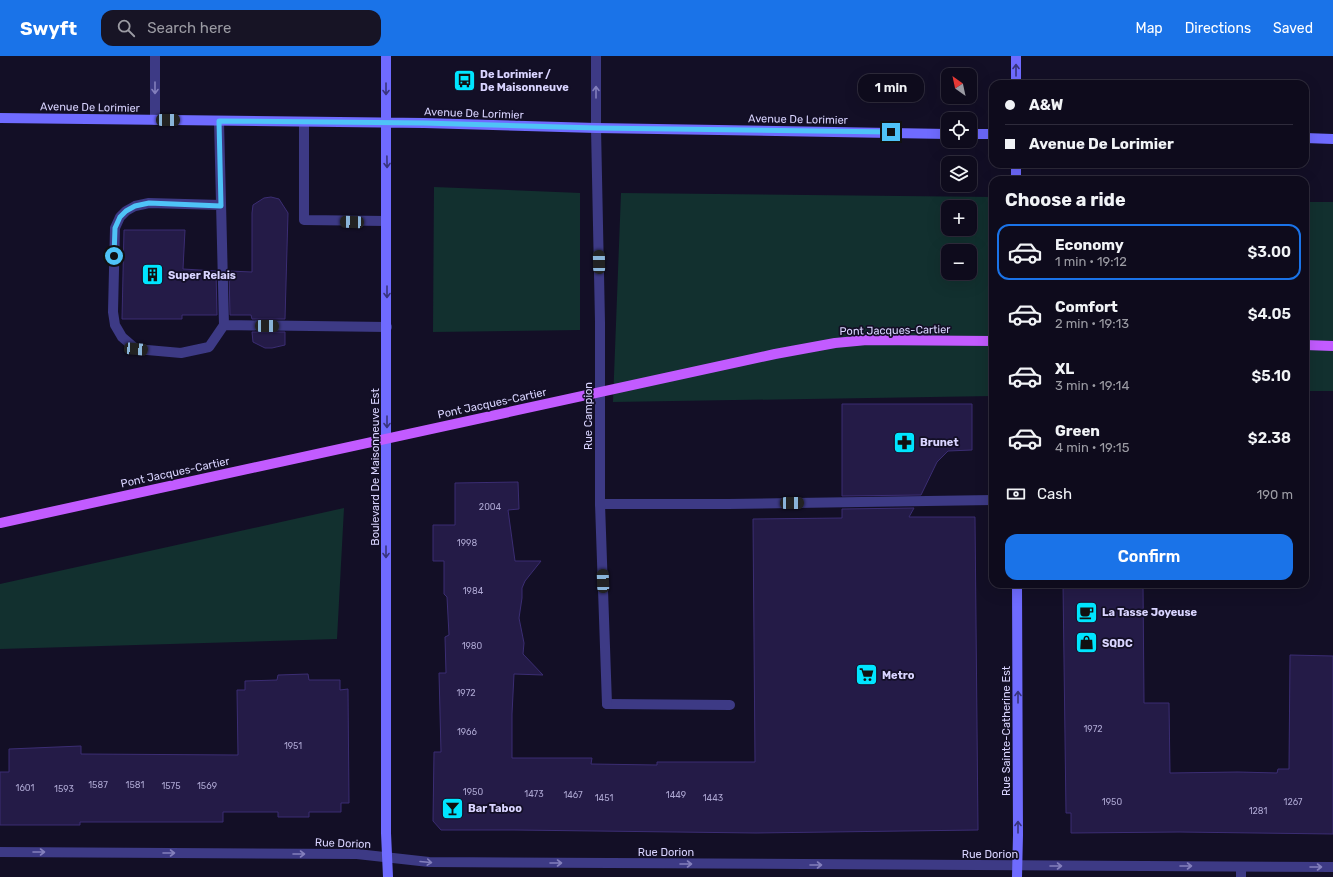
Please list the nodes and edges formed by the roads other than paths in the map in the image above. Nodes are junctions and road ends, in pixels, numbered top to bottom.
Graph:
1 (155, 56) edge
2 (386, 56) edge
3 (596, 56) edge
4 (1016, 56) edge
5 (1016, 80) edge
6 (0, 118) edge
7 (155, 120) junction
8 (219, 121) junction
9 (304, 122) junction
10 (386, 123) junction
11 (596, 128) junction
12 (941, 134) edge
13 (977, 134) edge
14 (989, 134) edge
15 (1309, 138) edge
16 (1333, 139) edge
17 (221, 206) junction
18 (386, 221) junction
19 (224, 325) junction
20 (386, 327) junction
21 (989, 341) edge
22 (1309, 345) edge
23 (1333, 346) edge
24 (989, 500) edge
25 (600, 504) junction
26 (0, 524) edge
27 (1017, 588) edge
28 (730, 705) dead end
29 (0, 852) edge
30 (388, 858) junction
31 (1017, 866) junction
32 (1333, 867) edge
33 (1241, 872) edge
34 (388, 877) edge
35 (1017, 877) edge

1 -> 7 street
2 -> 10 street, Boulevard De Maisonneuve Est
11 -> 3 street, Rue Campion
5 -> 4 street
6 - 7 street, Avenue De Lorimier
7 - 8 street, Avenue De Lorimier
8 - 9 street, Avenue De Lorimier
8 - 17 street
9 - 10 street, Avenue De Lorimier
9 - 18 street
10 - 11 street, Avenue De Lorimier
10 -> 18 street, Boulevard De Maisonneuve Est
11 - 12 street, Avenue De Lorimier
11 - 25 street, Rue Campion
13 - 14 street
15 - 16 street
17 - 19 street
17 - 19 street
18 -> 20 street, Boulevard De Maisonneuve Est
19 - 20 street
20 -> 30 street, Boulevard De Maisonneuve Est
21 - 26 main road, Pont Jacques-Cartier, bridge
22 - 23 main road
24 - 25 street
25 - 28 street, Rue Campion
31 -> 27 street, Rue Sainte-Catherine Est
29 -> 30 street, Rue Dorion
30 -> 31 street, Rue Dorion
30 - 34 street, Boulevard De Maisonneuve Est
31 -> 33 street, Rue Dorion
31 - 35 street, Rue Sainte-Catherine Est
33 -> 32 street, Rue Dorion

